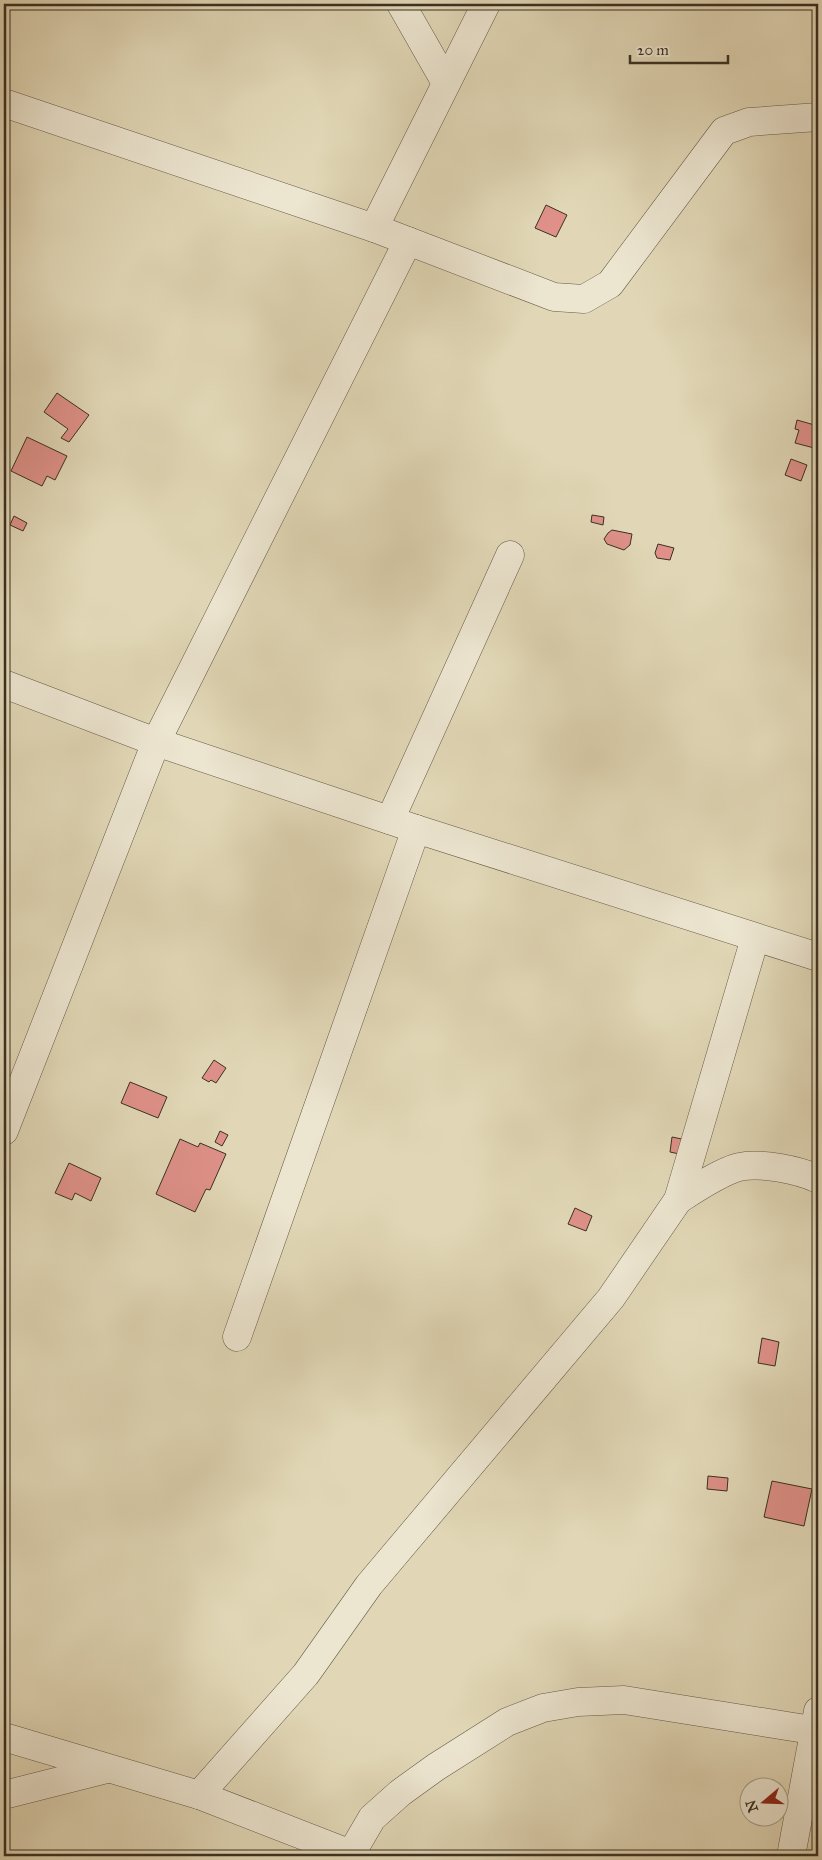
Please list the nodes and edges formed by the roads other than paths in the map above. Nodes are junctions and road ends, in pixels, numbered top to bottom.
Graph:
1 (401, 4) edge
2 (486, 4) edge
3 (446, 83) junction
4 (4, 102) edge
5 (818, 117) edge
6 (374, 228) junction
7 (408, 241) junction
8 (510, 555) dead end
9 (4, 684) edge
10 (156, 742) junction
11 (390, 820) junction
12 (416, 829) junction
13 (756, 938) junction
14 (818, 957) edge
15 (4, 1131) edge
16 (818, 1179) edge
17 (678, 1200) junction
18 (237, 1337) dead end
19 (817, 1724) edge
20 (4, 1737) edge
21 (107, 1769) junction
22 (199, 1795) junction
23 (4, 1796) edge
24 (353, 1855) edge
25 (791, 1856) edge

1 - 3 street
2 - 3 street
3 - 6 street
4 - 6 street
5 - 7 street
6 - 7 street
7 - 10 street
8 - 11 street
9 - 10 street
10 - 11 street
10 - 15 street
11 - 12 street
12 - 13 street
12 - 18 street
13 - 14 street
13 - 17 street
16 - 17 street
17 - 22 street
19 - 24 street
19 - 25 street
20 - 21 street
21 - 22 street
21 - 23 street
22 - 24 street

